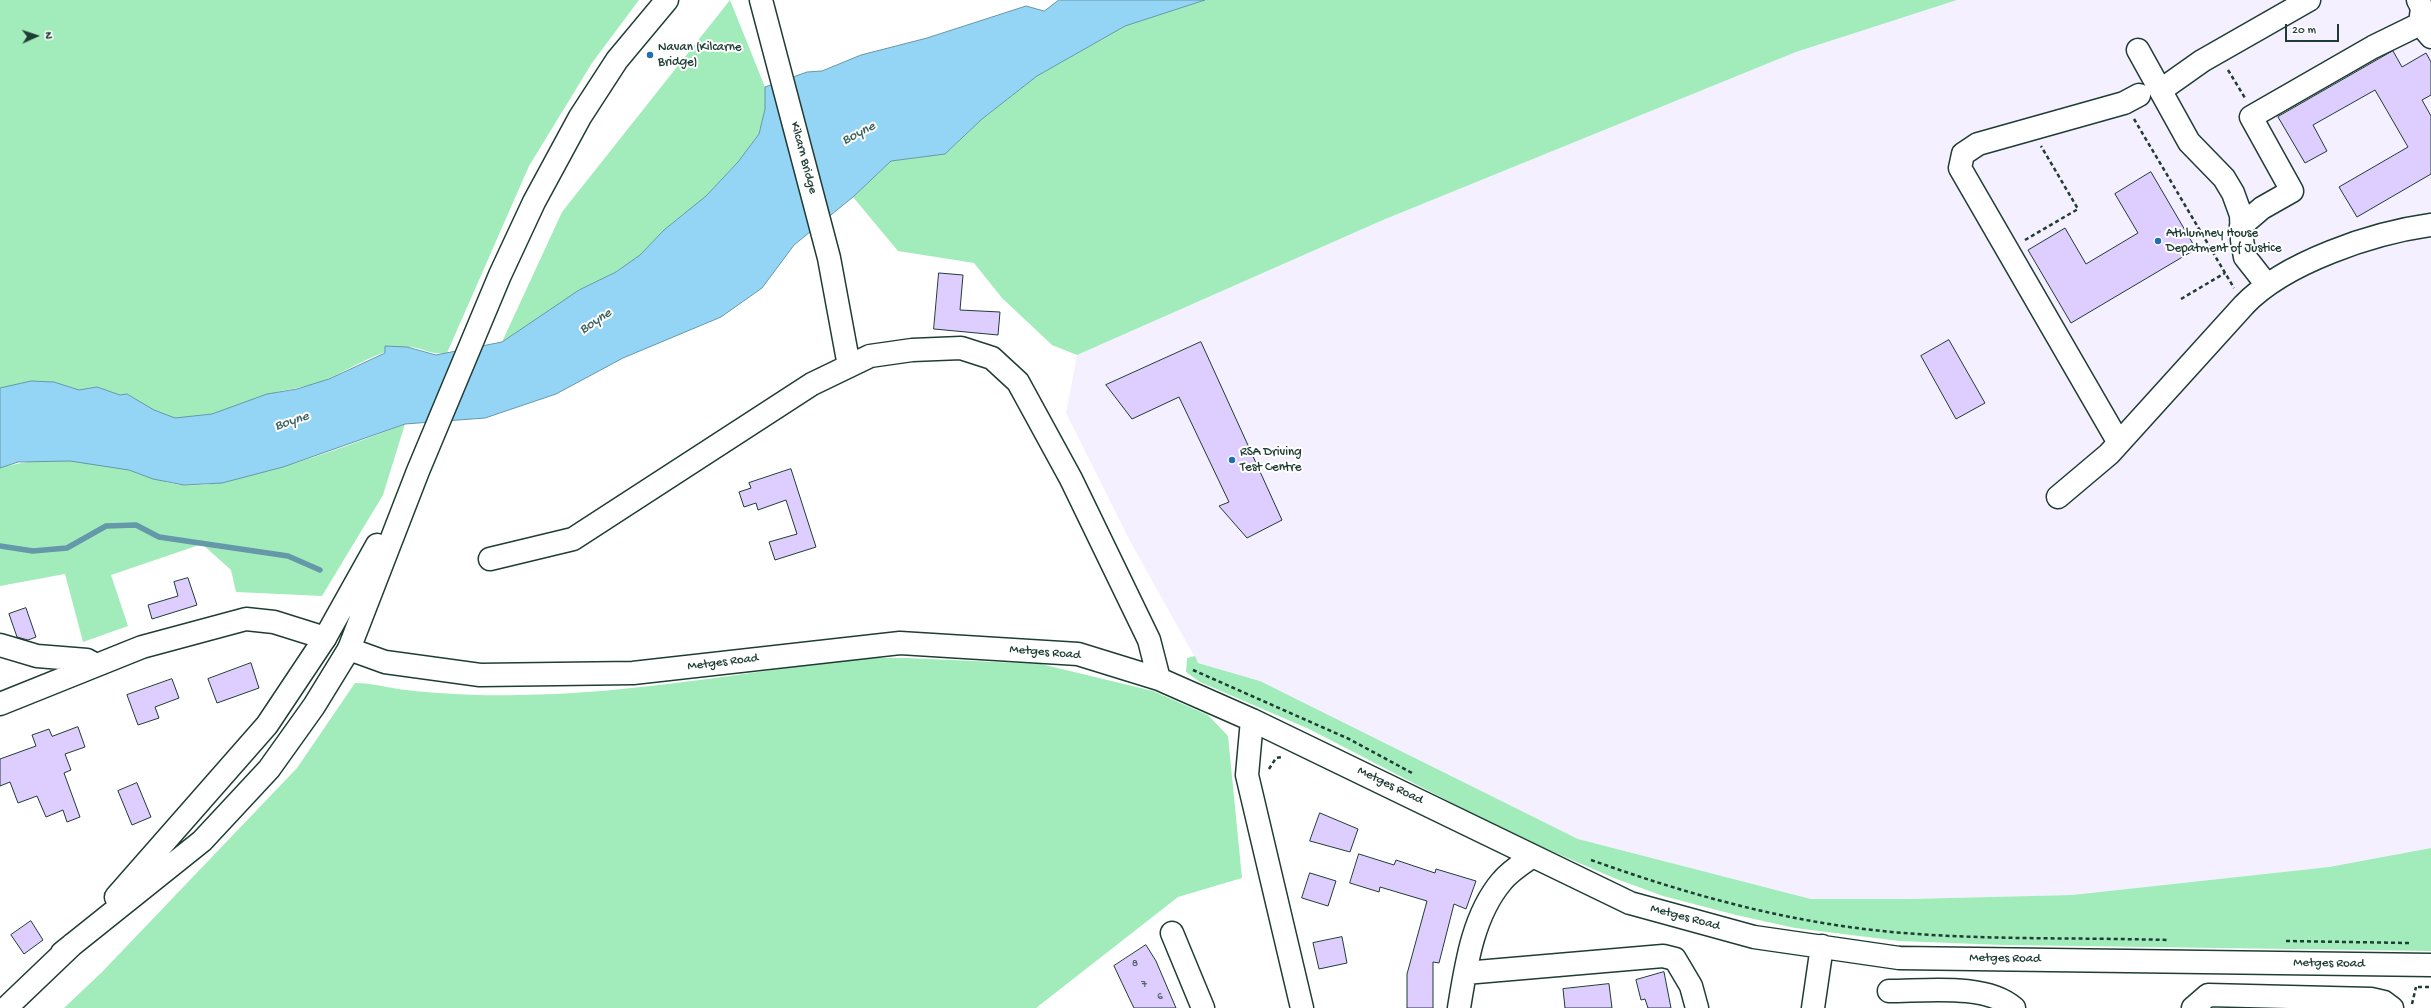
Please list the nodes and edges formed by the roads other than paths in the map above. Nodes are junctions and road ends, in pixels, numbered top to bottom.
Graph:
1 (667, 0) edge
2 (761, 0) edge
3 (2309, 0) edge
4 (2418, 0) edge
5 (2425, 30) edge
6 (2138, 50) dead end
7 (2161, 90) junction
8 (2131, 99) road end
9 (2431, 225) edge
10 (2241, 226) junction
11 (2267, 285) junction
12 (849, 366) junction
13 (2119, 443) junction
14 (418, 471) junction
15 (2058, 497) dead end
16 (490, 559) dead end
17 (325, 638) junction
18 (0, 645) edge
19 (348, 649) junction
20 (96, 665) junction
21 (1159, 679) junction
22 (0, 704) edge
23 (1252, 720) junction
24 (1533, 856) junction
25 (1172, 933) dead end
26 (1822, 946) junction
27 (62, 953) junction
28 (2431, 965) edge
29 (1465, 973) junction
30 (1889, 991) dead end
31 (6, 1008) edge
32 (1203, 1008) edge
33 (1302, 1008) edge
34 (1460, 1008) edge
35 (1697, 1008) edge
36 (1813, 1008) edge
37 (2014, 1008) edge
38 (2193, 1008) edge
39 (2392, 1008) edge

1 - 14 street
2 - 12 street, Kilcarn Bridge
3 - 7 street
4 - 5 street
5 - 10 street
6 - 7 street
7 - 10 street
8 - 13 street
9 - 11 street
10 - 11 street
11 - 13 street
12 - 16 street
12 - 21 street
13 - 15 street
14 - 17 street
14 - 19 street
17 - 19 street, Metges Road
17 - 20 street, Metges Road
17 - 27 street
18 - 20 street
19 - 21 street, Metges Road
19 - 27 street
20 - 22 street, Metges Road
21 - 23 street, Metges Road
23 - 24 street, Metges Road
23 - 33 street
24 - 26 street, Metges Road
24 - 29 street
25 - 32 street
26 - 28 street, Metges Road
26 - 36 street
27 - 31 street
29 - 34 street
29 - 35 street
30 - 37 street
38 - 39 street

